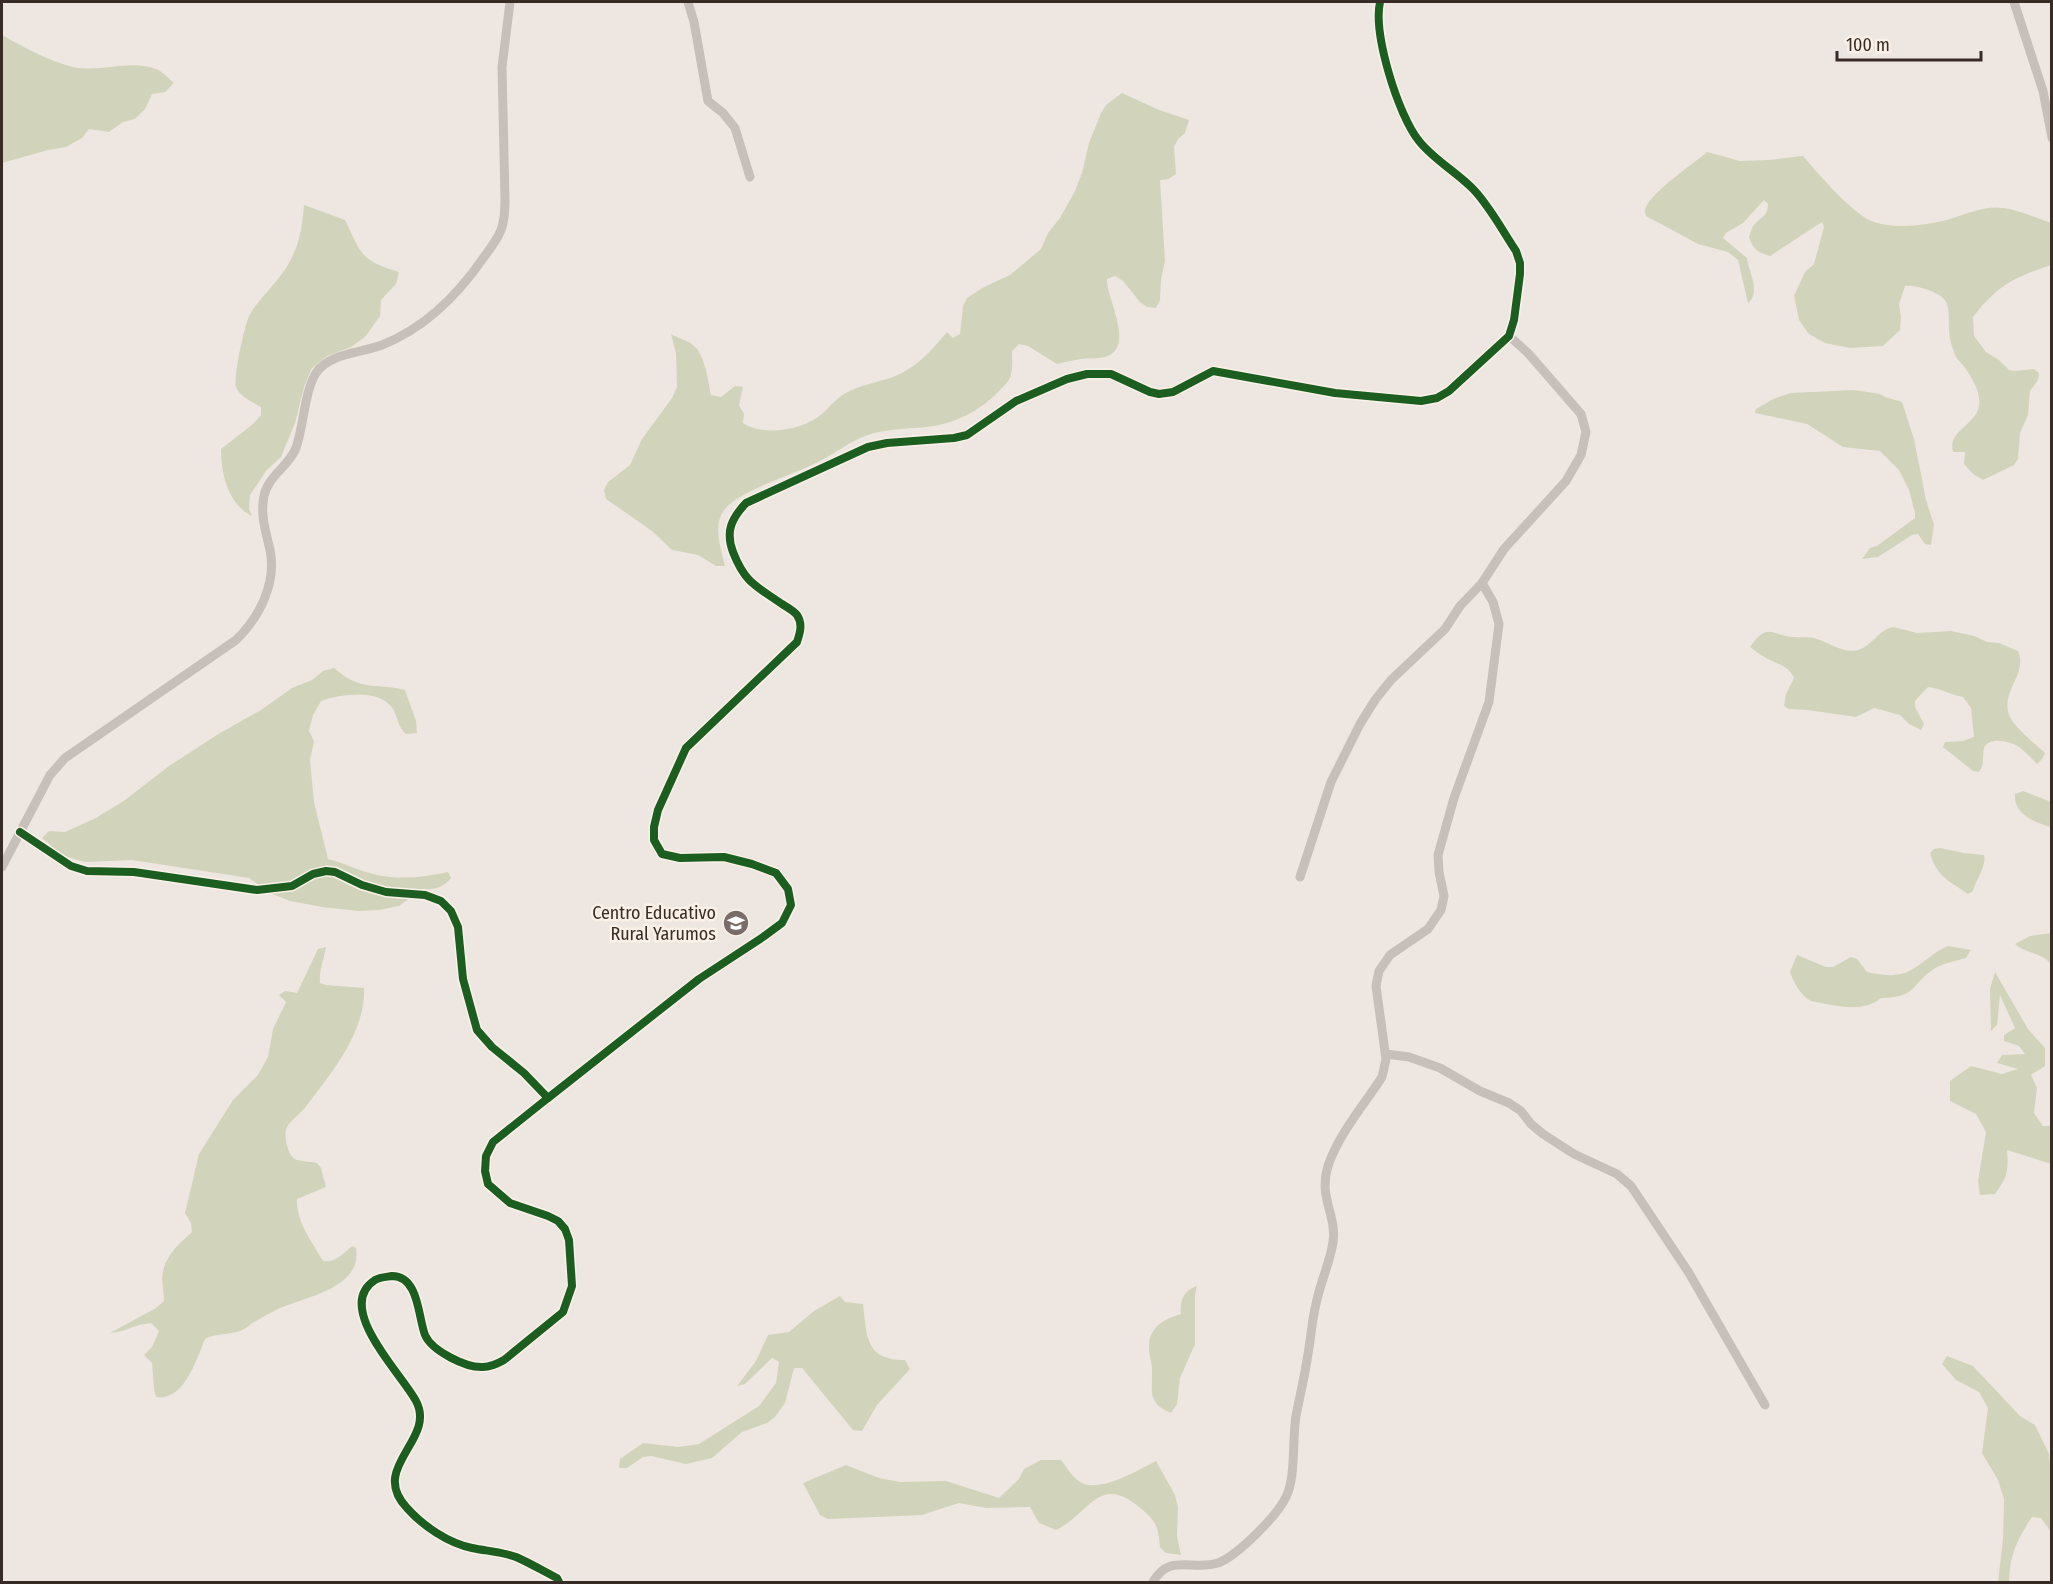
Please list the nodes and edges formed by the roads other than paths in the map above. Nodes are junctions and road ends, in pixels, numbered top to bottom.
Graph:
1 (510, 2) edge
2 (688, 2) edge
3 (1380, 2) edge
4 (2014, 2) edge
5 (2052, 138) edge
6 (750, 177) dead end
7 (1509, 336) junction
8 (1482, 583) junction
9 (20, 832) junction
10 (2, 867) edge
11 (1300, 877) dead end
12 (1386, 1054) junction
13 (548, 1098) junction
14 (1765, 1405) dead end
15 (559, 1582) edge
16 (1153, 1582) edge

1 - 9 street
2 - 6 street
3 - 7 street
4 - 5 street
7 - 8 street
7 - 13 street
8 - 11 street
8 - 12 street
9 - 10 street
9 - 13 street
12 - 14 street
12 - 16 street
13 - 15 street

